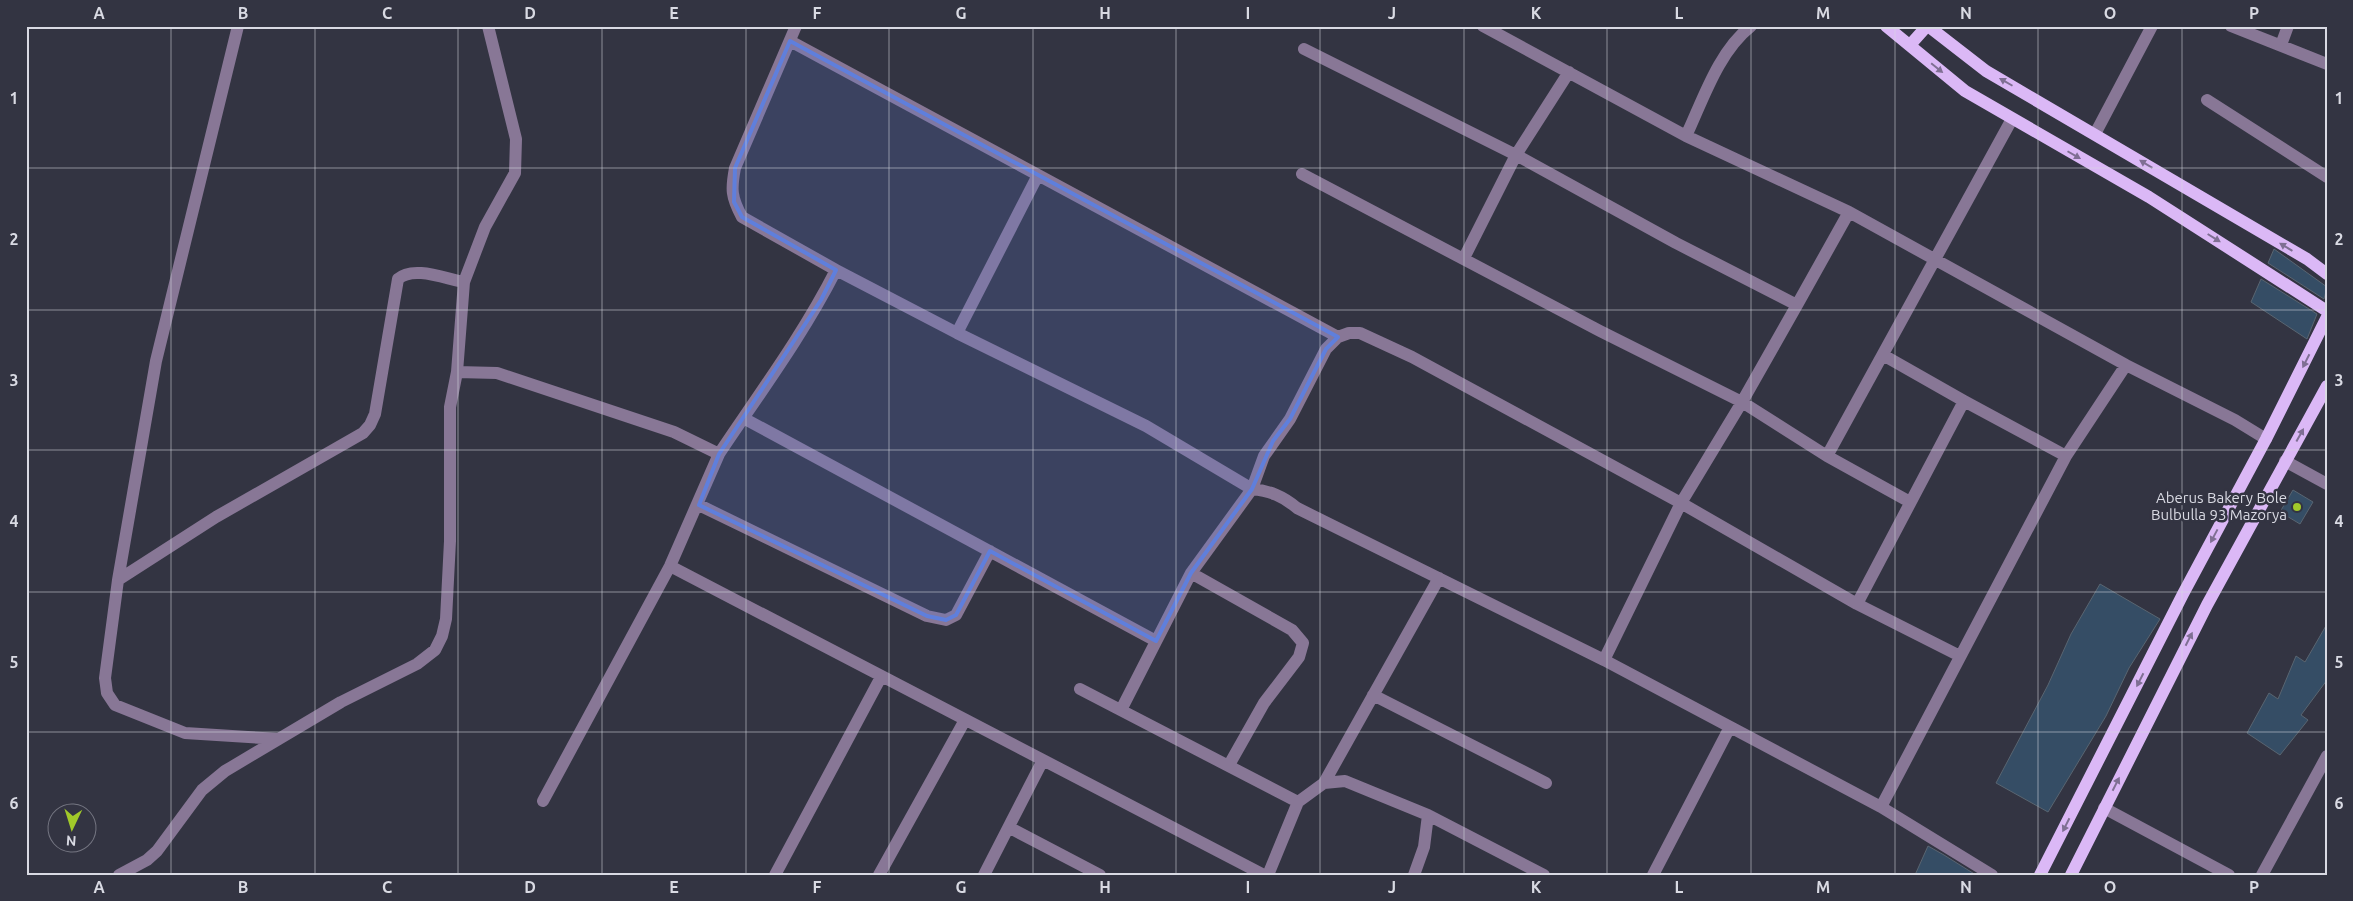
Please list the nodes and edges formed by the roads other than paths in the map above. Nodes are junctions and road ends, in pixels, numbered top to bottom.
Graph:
1 (238, 26) edge
2 (488, 26) edge
3 (796, 26) edge
4 (1483, 26) edge
5 (1751, 26) edge
6 (1886, 26) edge
7 (1928, 26) edge
8 (2152, 26) edge
9 (2232, 26) edge
10 (2288, 26) edge
11 (790, 41) junction
12 (1910, 45) junction
13 (2281, 45) junction
14 (1304, 49) dead end
15 (2327, 64) edge
16 (1569, 72) junction
17 (2207, 100) dead end
18 (2012, 119) junction
19 (2095, 134) junction
20 (1686, 136) junction
21 (1516, 155) junction
22 (1302, 174) dead end
23 (1038, 175) junction
24 (2327, 176) edge
25 (1849, 212) junction
26 (1464, 258) junction
27 (1934, 258) junction
28 (836, 270) junction
29 (2327, 274) edge
30 (464, 282) junction
31 (1797, 305) junction
32 (2327, 310) edge
33 (2327, 317) edge
34 (957, 333) junction
35 (1338, 337) junction
36 (1883, 355) junction
37 (2126, 365) junction
38 (456, 372) junction
39 (2327, 386) edge
40 (1964, 401) junction
41 (1742, 402) junction
42 (745, 419) junction
43 (2266, 439) junction
44 (719, 454) junction
45 (1827, 456) junction
46 (2066, 456) junction
47 (2285, 461) junction
48 (2327, 484) edge
49 (1252, 489) junction
50 (1910, 502) junction
51 (1681, 503) junction
52 (698, 505) junction
53 (990, 551) junction
54 (670, 566) junction
55 (1191, 572) junction
56 (1439, 578) junction
57 (118, 580) junction
58 (1857, 604) junction
59 (1156, 641) junction
60 (1960, 656) junction
61 (1604, 660) junction
62 (881, 677) junction
63 (1080, 689) dead end
64 (1373, 695) junction
65 (1121, 710) junction
66 (965, 720) junction
67 (1730, 727) junction
68 (279, 739) junction
69 (2327, 756) edge
70 (1043, 760) junction
71 (1229, 765) junction
72 (1324, 783) junction
73 (1546, 783) dead end
74 (544, 801) dead end
75 (1298, 802) junction
76 (1880, 807) junction
77 (2104, 808) junction
78 (1428, 815) junction
79 (1010, 828) junction
80 (120, 875) edge
81 (775, 875) edge
82 (879, 875) edge
83 (984, 875) edge
84 (1100, 875) edge
85 (1264, 875) edge
86 (1268, 875) edge
87 (1414, 875) edge
88 (1544, 875) edge
89 (1653, 875) edge
90 (1992, 875) edge
91 (2040, 875) edge
92 (2071, 875) edge
93 (2229, 875) edge
94 (2262, 875) edge

1 - 57 street
2 - 30 street
3 - 11 street
4 - 16 street
5 - 20 street
6 - 12 main road
7 - 12 main road
19 -> 7 main road
8 - 19 street
9 - 13 street
10 - 13 street
11 - 23 street
11 - 28 street
12 -> 18 main road
13 - 15 street
14 - 21 street
16 - 20 street
16 - 21 street
17 - 24 street
18 - 27 street
18 -> 32 main road
29 -> 19 main road
20 - 25 street
21 - 26 street
21 - 31 street
22 - 26 street
23 - 34 street
23 - 35 street
25 - 27 street
25 - 31 street
26 - 41 street
27 - 36 street
27 - 37 street
28 - 34 street
28 - 42 street
30 - 38 street
30 - 57 street
31 - 41 street
33 -> 43 main road
34 - 49 street
35 - 49 street
35 - 51 street
36 - 40 street
36 - 45 street
37 - 43 street
37 - 46 street
38 - 44 street
38 - 68 street
47 -> 39 main road
40 - 46 street
40 - 50 street
41 - 45 street
41 - 51 street
42 - 44 street
42 - 53 street
43 -> 91 main road
44 - 52 street
45 - 50 street
46 - 60 street
47 - 48 street
77 -> 47 main road
49 - 55 street
49 - 56 street
50 - 58 street
51 - 58 street
51 - 61 street
52 - 53 street
52 - 54 street
53 - 59 street
54 - 62 street
54 - 74 street
55 - 59 street
55 - 71 street
56 - 61 street
56 - 64 street
57 - 68 street
58 - 60 street
59 - 65 street
60 - 76 street
61 - 67 street
62 - 66 street
62 - 81 street
63 - 65 street
64 - 72 street
64 - 73 street
65 - 71 street
66 - 70 street
66 - 82 street
67 - 76 street
67 - 89 street
68 - 80 street
69 - 94 street
70 - 79 street
70 - 85 street
71 - 75 street
72 - 75 street
72 - 78 street
75 - 86 street
76 - 90 street
77 - 92 main road
77 - 93 street
78 - 87 street
78 - 88 street
79 - 83 street
79 - 84 street

